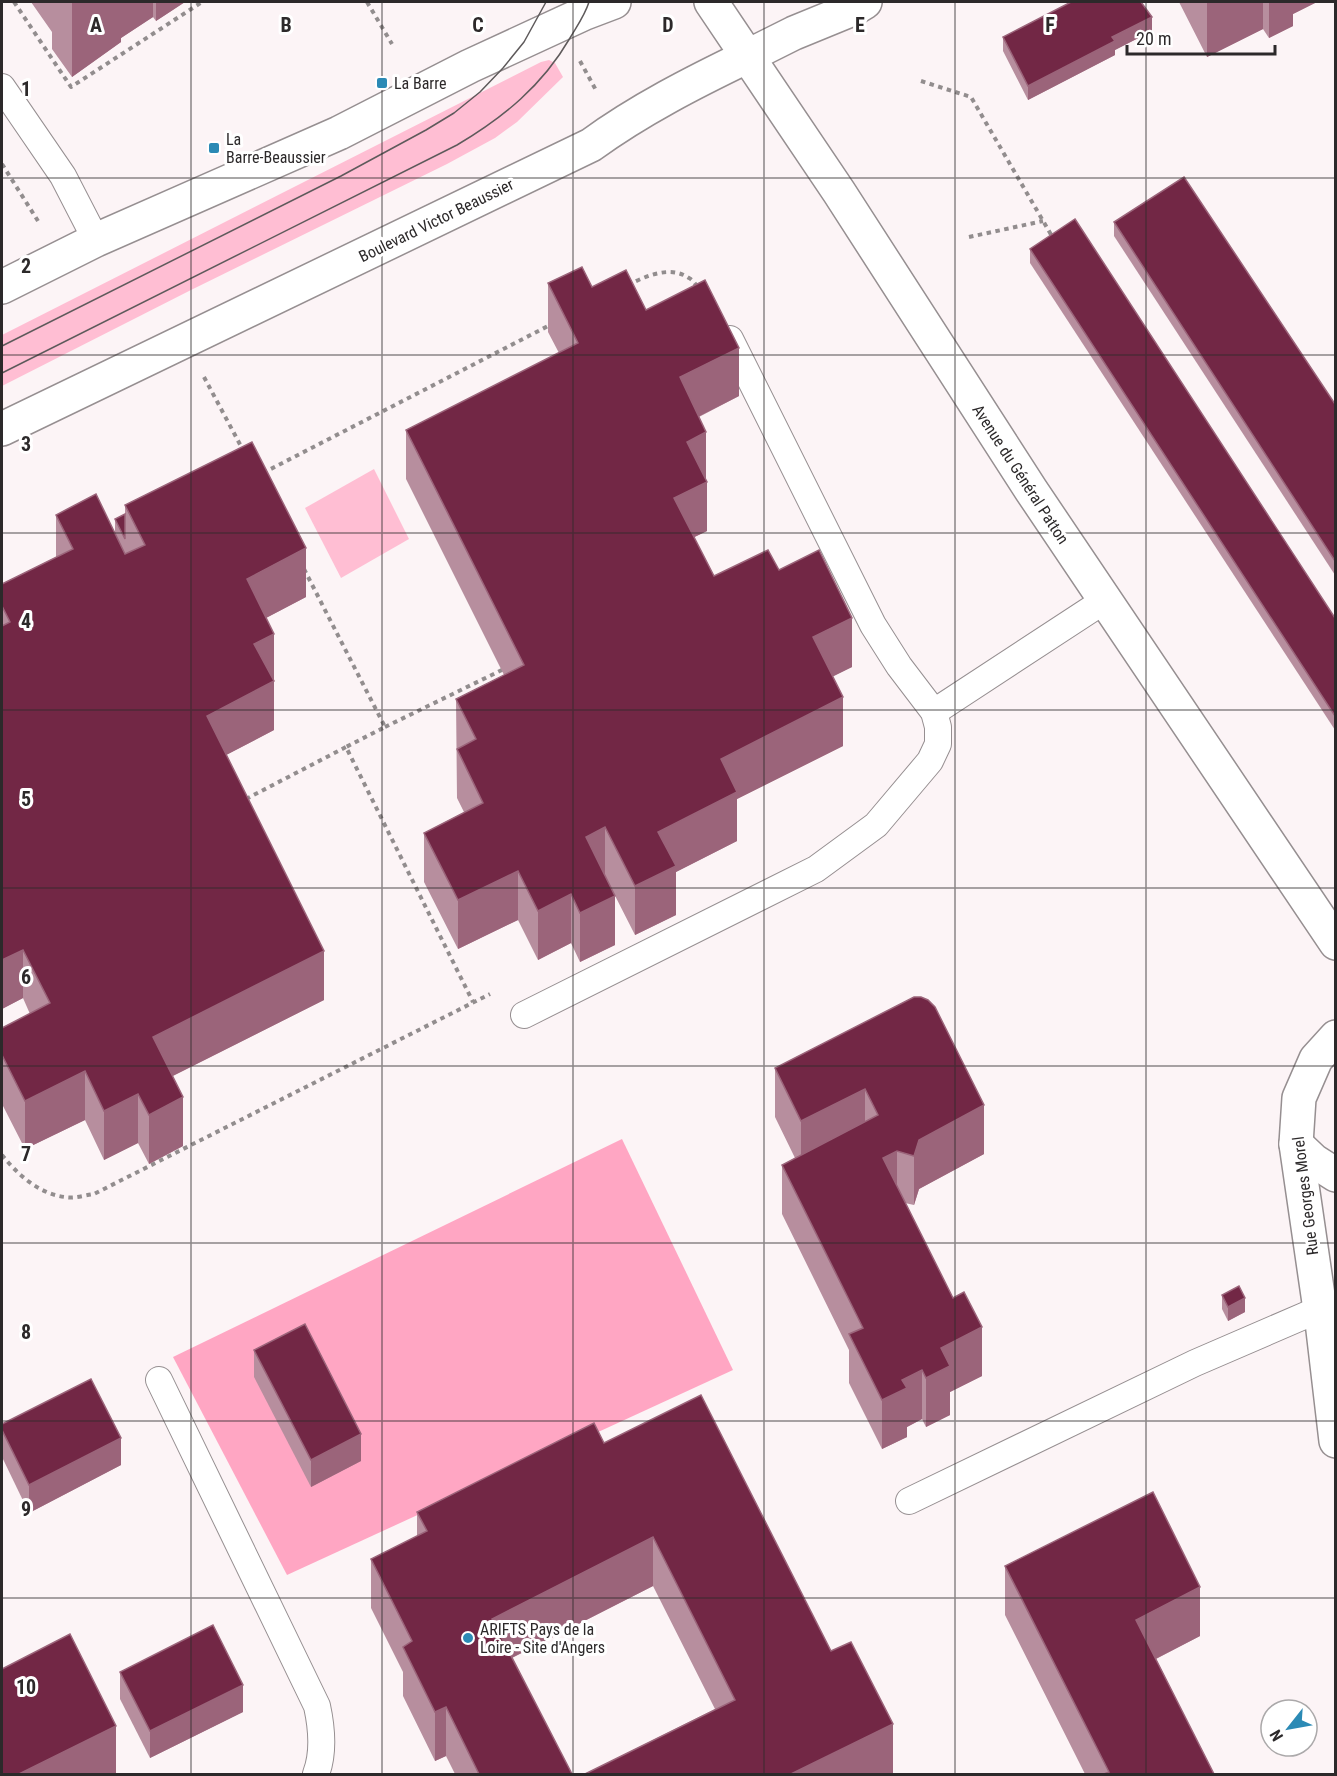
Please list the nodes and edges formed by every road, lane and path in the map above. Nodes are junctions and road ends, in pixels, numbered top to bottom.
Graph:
1 (14, 2) edge
2 (202, 2) edge
3 (367, 2) edge
4 (614, 2) edge
5 (711, 2) edge
6 (865, 2) edge
7 (392, 44) dead end
8 (748, 56) junction
9 (578, 58) dead end
10 (921, 81) dead end
11 (2, 87) edge
12 (599, 96) dead end
13 (2, 164) edge
14 (1043, 220) junction
15 (38, 222) dead end
16 (969, 237) dead end
17 (96, 240) junction
18 (1058, 248) edge
19 (627, 285) edge
20 (2, 287) edge
21 (553, 323) edge
22 (730, 339) joint
23 (202, 374) dead end
24 (2, 429) edge
25 (246, 456) edge
26 (256, 476) edge
27 (299, 560) edge
28 (1106, 600) junction
29 (508, 667) edge
30 (934, 712) junction
31 (385, 727) junction
32 (346, 747) junction
33 (241, 801) edge
34 (1335, 944) edge
35 (524, 1015) dead end
36 (1335, 1037) edge
37 (1296, 1144) junction
38 (2, 1155) edge
39 (1335, 1175) edge
40 (1335, 1273) edge
41 (1322, 1320) junction
42 (159, 1380) dead end
43 (1335, 1441) edge
44 (909, 1501) dead end
45 (316, 1774) edge

1 - 2 path
3 - 7 path
4 - 17 street
5 - 8 street, Avenue du Général Patton
6 - 8 street, Boulevard Victor Beaussier
8 - 24 street, Boulevard Victor Beaussier
8 - 28 street, Avenue du Général Patton
9 - 12 path
10 - 14 path
11 - 17 lane
13 - 15 path
14 - 16 path
14 - 18 path
17 - 20 street
19 - 22 path
21 - 26 path
22 - 30 lane
23 - 25 path
27 - 31 path
28 - 30 lane
28 - 34 street, Avenue du Général Patton
29 - 31 path
30 - 35 lane
31 - 32 path
32 - 33 path
32 - 38 path
36 - 37 street, Rue Georges Morel
37 - 39 street
37 - 41 street, Rue Georges Morel
40 - 41 street, Rue Georges Morel
41 - 43 street, Rue Georges Morel
41 - 44 lane
42 - 45 lane

